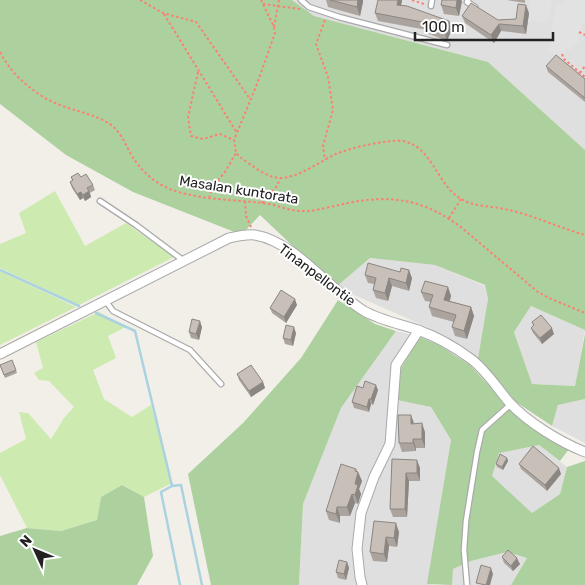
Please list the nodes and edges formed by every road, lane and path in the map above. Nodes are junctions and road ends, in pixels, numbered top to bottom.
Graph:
1 (140, 0) edge
2 (261, 0) edge
3 (279, 0) edge
4 (301, 0) edge
5 (412, 0) edge
6 (432, 0) edge
7 (468, 0) edge
8 (263, 4) junction
9 (278, 5) junction
10 (431, 6) joint
11 (309, 7) junction
12 (481, 11) edge
13 (163, 13) junction
14 (327, 13) junction
15 (274, 27) junction
16 (579, 32) dead end
17 (585, 34) edge
18 (447, 45) dead end
19 (0, 52) edge
20 (562, 54) dead end
21 (585, 66) edge
22 (198, 72) junction
23 (580, 73) junction
24 (585, 77) edge
25 (251, 100) junction
26 (237, 133) junction
27 (234, 140) junction
28 (236, 153) junction
29 (325, 160) junction
30 (281, 178) junction
31 (210, 198) junction
32 (461, 199) junction
33 (100, 201) dead end
34 (245, 201) junction
35 (262, 203) junction
36 (449, 218) junction
37 (256, 235) junction
38 (585, 235) edge
39 (184, 260) junction
40 (105, 300) junction
41 (585, 313) edge
42 (418, 330) junction
43 (0, 354) edge
44 (221, 384) dead end
45 (511, 404) junction
46 (585, 452) edge
47 (362, 585) edge
48 (467, 585) edge

1 - 13 path
2 - 8 path
3 - 9 path
4 - 11 lane
5 - 10 path
6 - 10 lane
7 - 12 lane
8 - 9 path
8 - 15 path
9 - 11 path
9 - 15 path
11 - 14 lane
13 - 22 path
13 - 25 path
14 - 18 lane
14 - 29 path
15 - 25 path
16 - 17 path
19 - 31 path, Masalan kuntorata
20 - 23 path
21 - 23 path
22 - 26 path
22 - 27 path
23 - 24 path
25 - 26 path
26 - 27 path
27 - 28 path
28 - 30 path, Masalan kuntorata
28 - 31 path
29 - 30 path, Masalan kuntorata
29 - 32 path, Masalan kuntorata
30 - 35 path
31 - 34 path, Masalan kuntorata
32 - 36 path
32 - 38 path, Masalan kuntorata
33 - 39 lane
34 - 35 path, Masalan kuntorata
34 - 37 path
35 - 36 path, Masalan kuntorata
36 - 41 path, Masalan kuntorata
37 - 39 street, Tinanpellontie
37 - 42 street, Tinanpellontie
39 - 40 street, Tinanpellontie
40 - 43 street, Tinanpellontie
40 - 44 lane
42 - 45 street, Tinanpellontie
42 - 47 street
45 - 46 street, Tinanpellontie
45 - 48 lane

